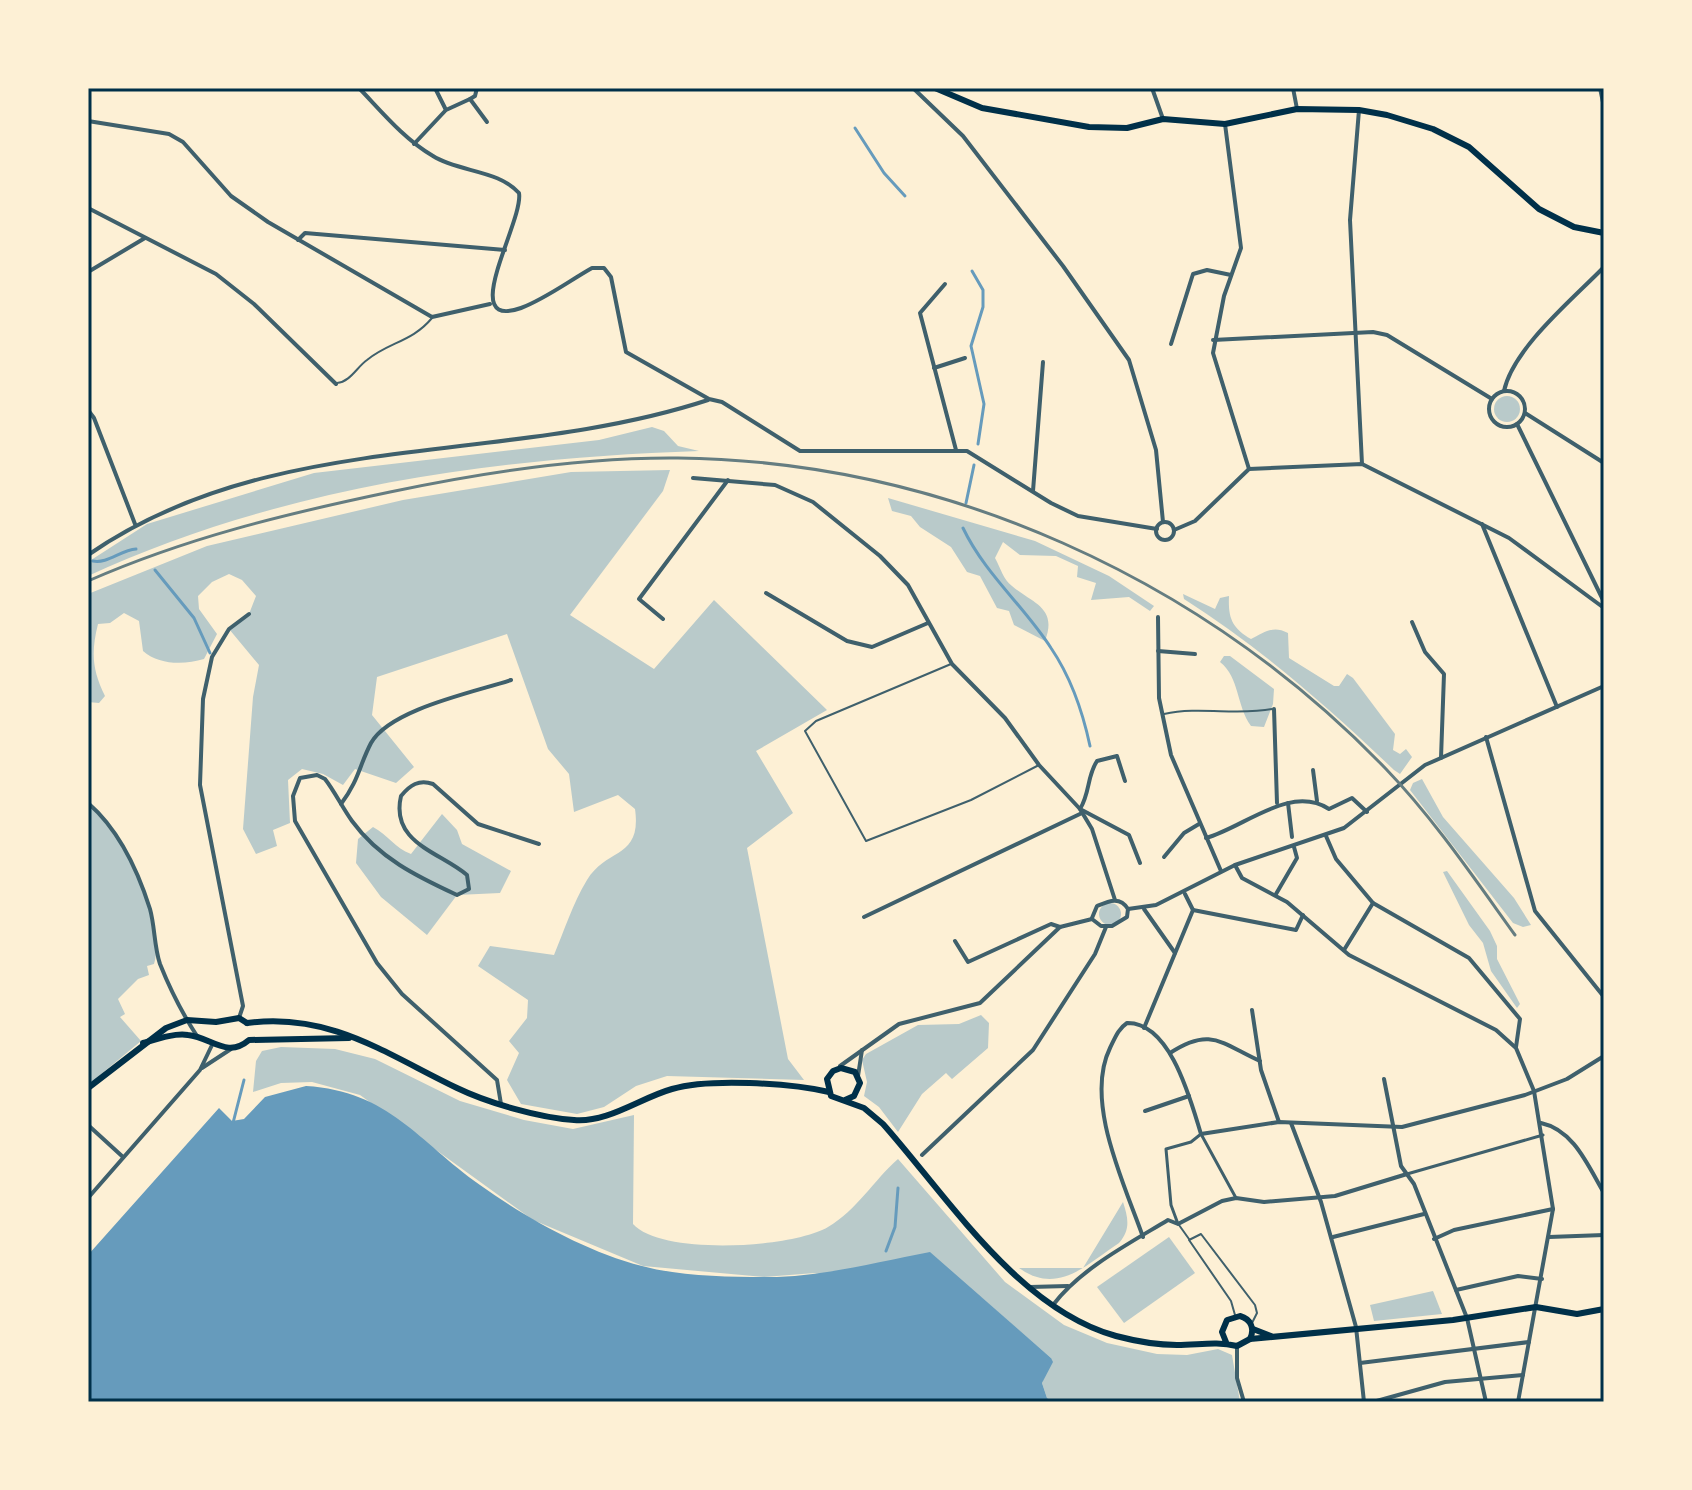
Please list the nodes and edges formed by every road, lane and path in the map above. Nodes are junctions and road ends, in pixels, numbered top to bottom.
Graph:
1 (359, 88) edge
2 (435, 88) edge
3 (477, 88) edge
4 (913, 88) edge
5 (935, 88) edge
6 (1152, 88) edge
7 (1293, 88) edge
8 (1600, 88) edge
9 (470, 99) junction
10 (1604, 107) edge
11 (1297, 109) junction
12 (446, 110) junction
13 (1359, 110) junction
14 (1163, 119) junction
15 (88, 121) edge
16 (487, 122) dead end
17 (1225, 124) junction
18 (414, 144) junction
19 (88, 208) edge
20 (1604, 233) edge
21 (145, 238) junction
22 (298, 240) junction
23 (505, 250) junction
24 (1604, 267) edge
25 (88, 272) edge
26 (1231, 275) junction
27 (945, 284) dead end
28 (490, 303) junction
29 (432, 317) junction
30 (1356, 333) junction
31 (1213, 340) junction
32 (1171, 344) dead end
33 (965, 358) dead end
34 (1043, 362) dead end
35 (934, 368) junction
36 (336, 384) joint
37 (1504, 391) junction
38 (709, 399) junction
39 (1492, 399) junction
40 (88, 410) edge
41 (1525, 413) junction
42 (1517, 424) junction
43 (956, 450) junction
44 (1604, 463) edge
45 (1362, 464) junction
46 (1249, 469) junction
47 (693, 478) dead end
48 (728, 480) junction
49 (1033, 491) junction
50 (1163, 522) junction
51 (135, 524) junction
52 (1482, 524) junction
53 (1157, 529) junction
54 (1174, 530) junction
55 (88, 555) edge
56 (766, 593) dead end
57 (1604, 605) edge
58 (249, 614) dead end
59 (1158, 617) dead end
60 (663, 619) dead end
61 (1412, 622) dead end
62 (928, 623) junction
63 (1158, 651) junction
64 (1195, 654) dead end
65 (952, 664) junction
66 (511, 680) dead end
67 (1604, 686) edge
68 (1557, 707) junction
69 (1274, 709) joint
70 (1163, 714) junction
71 (1486, 737) junction
72 (1441, 758) junction
73 (1039, 765) junction
74 (1313, 770) dead end
75 (1125, 781) dead end
76 (1317, 801) junction
77 (88, 803) edge
78 (1277, 803) junction
79 (1288, 803) junction
80 (341, 804) junction
81 (1081, 811) junction
82 (1367, 812) junction
83 (1199, 824) junction
84 (1326, 836) junction
85 (1292, 837) dead end
86 (1206, 838) junction
87 (539, 844) dead end
88 (1294, 847) junction
89 (1164, 857) dead end
90 (1140, 863) dead end
91 (1235, 865) junction
92 (1221, 871) junction
93 (1185, 893) junction
94 (1276, 894) junction
95 (1115, 900) junction
96 (1373, 903) junction
97 (1144, 908) junction
98 (1128, 909) junction
99 (1193, 910) junction
100 (1303, 915) junction
101 (864, 917) dead end
102 (1092, 919) junction
103 (1060, 927) junction
104 (1106, 927) junction
105 (955, 941) dead end
106 (1344, 950) junction
107 (1175, 953) junction
108 (1604, 997) edge
109 (1252, 1010) dead end
110 (239, 1018) junction
111 (187, 1020) junction
112 (216, 1022) junction
113 (247, 1023) junction
114 (1144, 1028) junction
115 (197, 1036) junction
116 (353, 1038) junction
117 (249, 1040) junction
118 (212, 1042) junction
119 (143, 1043) junction
120 (232, 1048) junction
121 (863, 1048) junction
122 (1516, 1048) junction
123 (1170, 1053) junction
124 (1604, 1056) edge
125 (1260, 1061) junction
126 (837, 1069) junction
127 (200, 1070) junction
128 (858, 1076) junction
129 (827, 1079) junction
130 (1384, 1079) dead end
131 (88, 1088) edge
132 (809, 1088) junction
133 (1534, 1091) junction
134 (829, 1092) junction
135 (857, 1092) junction
136 (1189, 1096) junction
137 (845, 1100) junction
138 (501, 1104) junction
139 (864, 1108) junction
140 (1145, 1111) dead end
141 (1279, 1122) junction
142 (1291, 1123) junction
143 (1541, 1123) junction
144 (88, 1125) edge
145 (1394, 1128) junction
146 (1201, 1134) junction
147 (1543, 1135) junction
148 (922, 1155) dead end
149 (123, 1157) junction
150 (1407, 1174) junction
151 (1604, 1193) edge
152 (1319, 1195) junction
153 (88, 1198) edge
154 (1236, 1198) junction
155 (1553, 1209) junction
156 (1424, 1214) junction
157 (1178, 1224) junction
158 (1604, 1235) edge
159 (1143, 1237) junction
160 (1549, 1237) junction
161 (1332, 1238) junction
162 (1434, 1239) junction
163 (1189, 1240) junction
164 (1542, 1279) junction
165 (1068, 1286) junction
166 (1029, 1287) junction
167 (1456, 1290) junction
168 (1053, 1305) junction
169 (1536, 1307) junction
170 (1604, 1309) edge
171 (1235, 1316) junction
172 (1467, 1318) junction
173 (1252, 1326) junction
174 (1356, 1327) junction
175 (1222, 1332) junction
176 (1271, 1336) junction
177 (1250, 1339) junction
178 (1202, 1342) junction
179 (1226, 1342) junction
180 (1529, 1342) junction
181 (1237, 1346) junction
182 (1475, 1347) junction
183 (1360, 1363) junction
184 (1523, 1375) junction
185 (1482, 1378) junction
186 (1244, 1402) edge
187 (1364, 1402) edge
188 (1373, 1402) edge
189 (1486, 1402) edge
190 (1518, 1402) edge

1 - 18 street
2 - 12 street
3 - 9 street
4 - 50 street
5 - 14 main road
6 - 14 street
7 - 11 street
8 - 10 street
9 - 12 street
9 - 16 street
11 - 13 main road
11 - 17 main road
12 - 18 street
13 - 20 main road
13 - 30 street
14 - 17 main road
15 - 22 street
17 - 26 street
18 - 23 street
19 - 21 street
21 - 25 street
21 - 36 street
22 - 23 street
22 - 29 street
23 - 28 street
24 - 37 street
26 - 31 street
26 - 32 street
27 - 35 street
28 - 29 street
28 - 38 street
29 - 36 lane
30 - 31 street
30 - 39 street
30 - 45 street
31 - 46 street
33 - 35 street
34 - 49 street
35 - 43 street
37 - 39 street
37 - 41 street
38 - 43 street
38 - 51 street
39 - 42 street
40 - 51 street
41 - 42 street
41 - 44 street
42 - 57 street
43 - 49 street
45 - 46 street
45 - 52 street
46 - 54 street
47 - 48 street
48 - 60 street
48 - 62 street
49 - 53 street
50 - 53 street
50 - 54 street
51 - 55 street
52 - 57 street
52 - 68 street
53 - 54 street
56 - 62 street
58 - 110 street
59 - 63 street
61 - 72 street
62 - 65 street
63 - 64 street
63 - 70 street
65 - 73 street
65 - 73 lane
66 - 80 street
67 - 68 street
68 - 71 street
69 - 70 lane
69 - 78 street
70 - 83 street
71 - 72 street
71 - 108 street
72 - 82 street
73 - 81 street
74 - 76 street
75 - 81 street
76 - 79 street
76 - 82 street
77 - 111 street
78 - 79 street
78 - 86 street
79 - 85 street
80 - 87 street
80 - 138 street
81 - 90 street
81 - 95 street
81 - 101 street
82 - 84 street
83 - 86 street
83 - 89 street
84 - 88 street
84 - 96 street
86 - 92 street
88 - 91 street
88 - 94 street
91 - 92 street
91 - 94 street
92 - 93 street
93 - 97 street
93 - 99 street
94 - 100 street
95 - 98 street
95 - 102 street
96 - 106 street
96 - 122 street
97 - 98 street
97 - 107 street
98 - 104 street
99 - 100 street
99 - 107 street
100 - 106 street
102 - 103 street
102 - 104 street
103 - 105 street
103 - 121 street
104 - 148 street
106 - 122 street
107 - 114 street
109 - 125 street
110 - 112 main road
110 - 113 main road
111 - 112 main road
111 - 115 street
111 - 119 main road
112 - 118 main road
113 - 116 main road
113 - 117 main road
114 - 123 street
114 - 159 street
115 - 118 main road
115 - 119 main road
116 - 117 main road
116 - 138 main road
117 - 120 main road
118 - 120 main road
118 - 127 street
119 - 131 main road
120 - 127 street
121 - 126 street
121 - 128 street
122 - 133 street
123 - 125 street
123 - 136 street
124 - 133 street
125 - 141 street
126 - 128 main road
126 - 129 main road
127 - 149 street
128 - 135 main road
129 - 132 main road
129 - 134 main road
130 - 145 street
132 - 134 main road
132 - 138 main road
133 - 143 street
133 - 145 street
134 - 137 main road
135 - 137 main road
135 - 139 main road
136 - 140 street
136 - 146 street
137 - 139 main road
139 - 166 main road
141 - 142 street
141 - 146 street
142 - 145 street
142 - 152 street
143 - 147 street
143 - 151 street
144 - 149 street
145 - 150 street
146 - 154 street
146 - 157 street
147 - 150 street
147 - 155 street
149 - 153 street
150 - 152 street
150 - 156 street
152 - 154 street
152 - 161 street
154 - 157 street
155 - 160 street
155 - 162 street
156 - 161 street
156 - 162 street
157 - 159 street
157 - 163 lane
158 - 160 street
159 - 165 street
160 - 164 street
161 - 174 street
162 - 167 street
163 - 171 lane
163 - 173 lane
164 - 167 street
164 - 169 street
165 - 166 street
165 - 168 street
166 - 168 main road
167 - 172 street
168 - 178 main road
169 - 170 main road
169 - 172 main road
169 - 180 street
171 - 173 main road
171 - 175 main road
172 - 174 main road
172 - 182 street
173 - 176 main road
173 - 177 main road
174 - 176 main road
174 - 183 street
175 - 178 main road
175 - 179 main road
176 - 177 main road
177 - 181 main road
178 - 179 main road
179 - 181 main road
180 - 182 street
180 - 184 street
181 - 186 street
182 - 183 street
182 - 185 street
183 - 187 street
184 - 185 street
184 - 190 street
185 - 188 street
185 - 189 street

